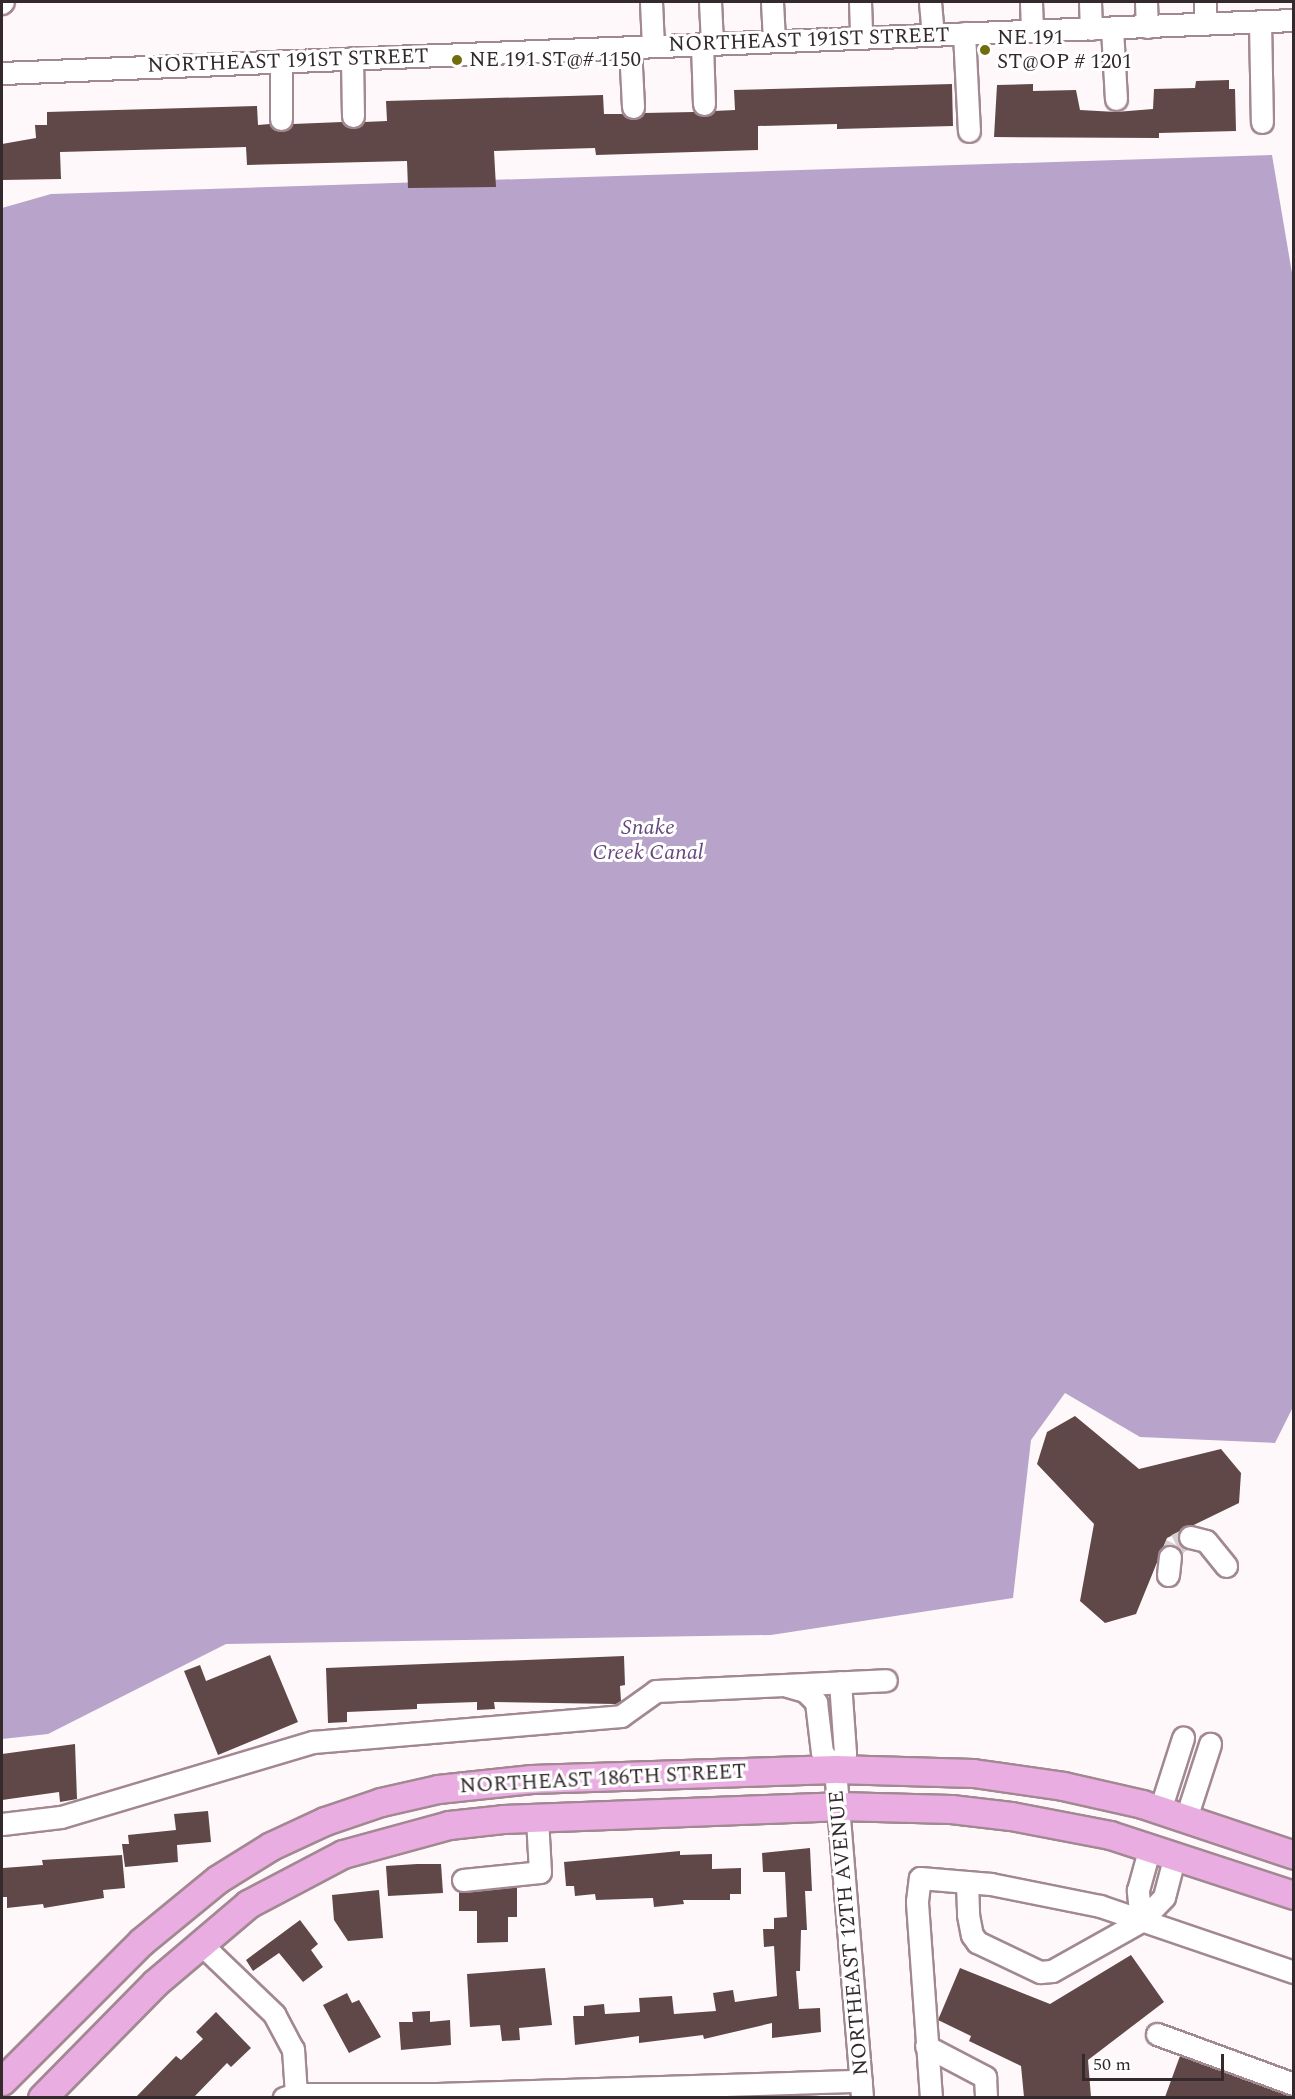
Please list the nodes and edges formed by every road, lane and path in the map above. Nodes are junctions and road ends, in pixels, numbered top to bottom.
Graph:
1 (651, 2) edge
2 (710, 2) edge
3 (772, 2) edge
4 (860, 2) edge
5 (930, 2) edge
6 (1031, 2) edge
7 (1090, 2) edge
8 (1146, 2) edge
9 (1205, 2) edge
10 (1293, 20) edge
11 (1260, 22) junction
12 (1205, 24) junction
13 (1147, 27) junction
14 (1112, 28) junction
15 (1091, 29) junction
16 (1032, 31) junction
17 (964, 33) junction
18 (933, 34) junction
19 (861, 37) junction
20 (774, 41) junction
21 (707, 44) junction
22 (653, 46) junction
23 (630, 47) junction
24 (352, 58) junction
25 (281, 61) junction
26 (2, 73) edge
27 (1116, 99) dead end
28 (704, 104) dead end
29 (633, 107) dead end
30 (353, 116) dead end
31 (281, 119) dead end
32 (1262, 122) dead end
33 (969, 131) dead end
34 (1190, 1537) dead end
35 (1226, 1566) dead end
36 (886, 1680) dead end
37 (840, 1682) junction
38 (781, 1684) junction
39 (1183, 1738) dead end
40 (1210, 1744) dead end
41 (835, 1769) junction
42 (838, 1806) junction
43 (1160, 1810) junction
44 (537, 1818) junction
45 (1186, 1818) junction
46 (2, 1824) edge
47 (1162, 1851) junction
48 (1293, 1855) edge
49 (463, 1880) dead end
50 (967, 1882) junction
51 (1293, 1895) edge
52 (1137, 1924) junction
53 (200, 1943) junction
54 (1293, 1972) edge
55 (1157, 2034) dead end
56 (926, 2046) junction
57 (2, 2081) edge
58 (1293, 2084) edge
59 (862, 2089) edge
60 (290, 2096) edge
61 (42, 2097) edge
62 (931, 2097) edge
63 (986, 2097) edge

1 - 22 street
2 - 21 street
3 - 20 street
4 - 19 street
5 - 18 street
6 - 16 street
7 - 15 street
8 - 13 street
9 - 12 street
10 - 11 street, NORTHEAST 191ST STREET
11 - 12 street, NORTHEAST 191ST STREET
11 - 32 street
12 - 13 street, NORTHEAST 191ST STREET
13 - 14 street, NORTHEAST 191ST STREET
14 - 15 street, NORTHEAST 191ST STREET
14 - 27 street
15 - 16 street, NORTHEAST 191ST STREET
16 - 17 street, NORTHEAST 191ST STREET
17 - 18 street, NORTHEAST 191ST STREET
17 - 33 street
18 - 19 street, NORTHEAST 191ST STREET
19 - 20 street, NORTHEAST 191ST STREET
20 - 21 street, NORTHEAST 191ST STREET
21 - 22 street, NORTHEAST 191ST STREET
21 - 28 street
22 - 23 street, NORTHEAST 191ST STREET
23 - 24 street, NORTHEAST 191ST STREET
23 - 29 street
24 - 25 street, NORTHEAST 191ST STREET
24 - 30 street
25 - 26 street, NORTHEAST 191ST STREET
25 - 31 street
34 - 35 street
36 - 37 street
37 - 38 street
37 - 41 street
38 - 41 street
38 - 46 street
39 - 43 street
40 - 45 street
41 - 42 street, NORTHEAST 12TH AVENUE
41 - 43 main road, NORTHEAST 186TH STREET
41 - 57 main road, NORTHEAST 186TH STREET
42 - 44 main road, NORTHEAST 186TH STREET
42 - 47 main road, NORTHEAST 186TH STREET
42 - 59 street, NORTHEAST 12TH AVENUE
43 - 45 main road, NORTHEAST 186TH STREET
43 - 47 main road
44 - 49 street
44 - 53 main road, NORTHEAST 186TH STREET
45 - 47 main road
45 - 48 main road, NORTHEAST 186TH STREET
47 - 51 main road, NORTHEAST 186TH STREET
47 - 52 street
50 - 52 street
50 - 52 street
50 - 56 street
52 - 54 street
53 - 60 street
53 - 61 main road, NORTHEAST 186TH STREET
55 - 58 street
56 - 62 street
56 - 63 street
59 - 60 street

